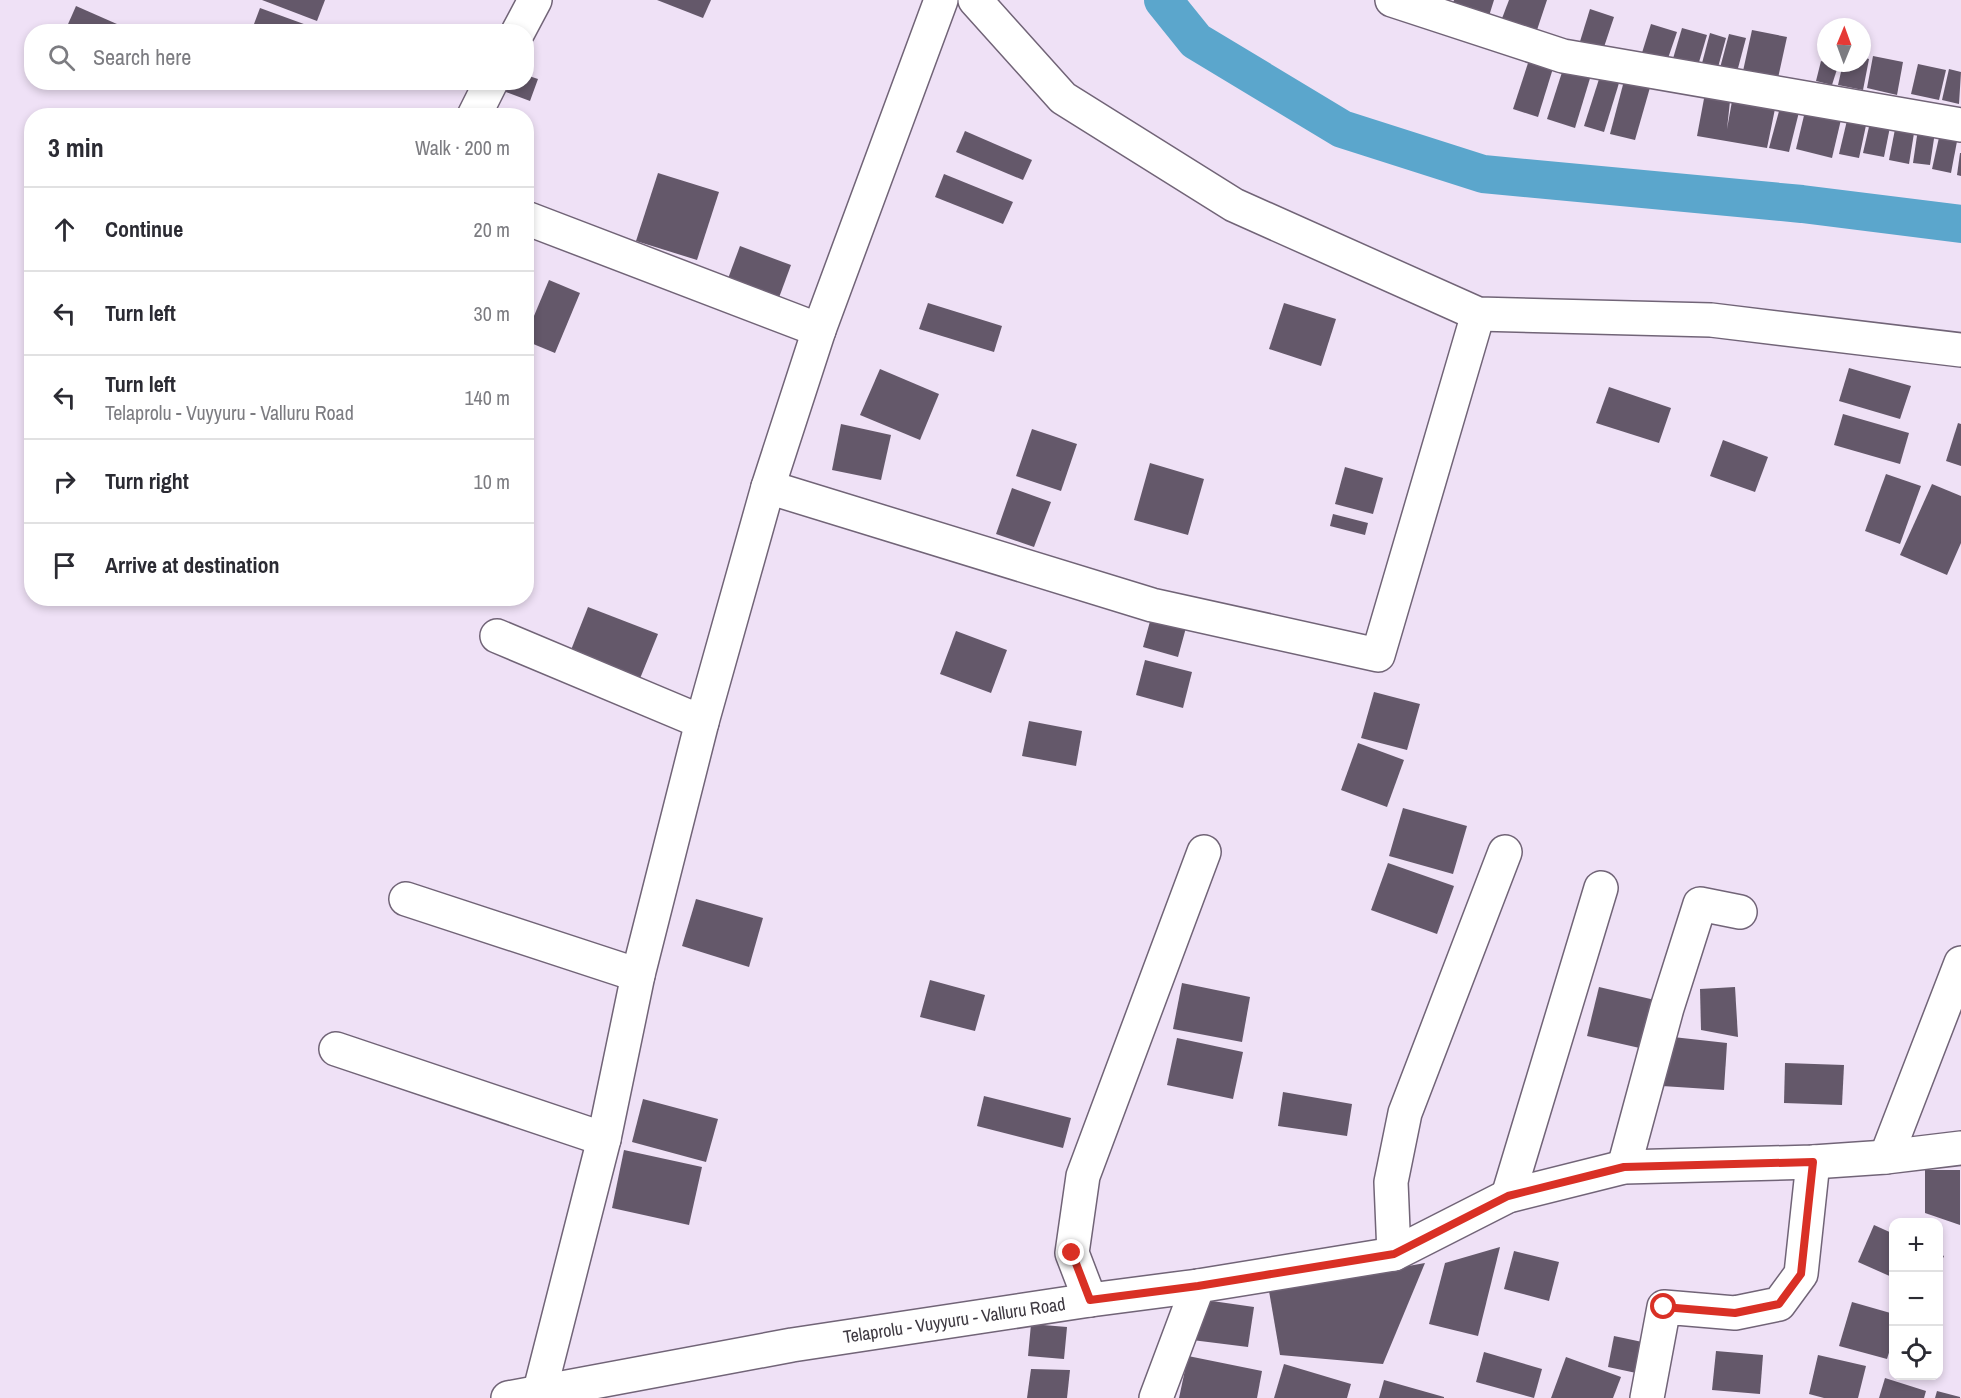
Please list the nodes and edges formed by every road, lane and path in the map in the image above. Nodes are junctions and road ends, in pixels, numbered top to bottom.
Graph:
1 (535, 0) edge
2 (941, 0) edge
3 (975, 0) edge
4 (1392, 0) edge
5 (522, 24) edge
6 (487, 90) edge
7 (478, 108) edge
8 (1961, 125) edge
9 (534, 221) edge
10 (1478, 314) junction
11 (819, 330) junction
12 (1961, 350) edge
13 (768, 486) junction
14 (497, 636) dead end
15 (702, 722) junction
16 (1204, 852) dead end
17 (1505, 852) dead end
18 (1601, 888) dead end
19 (406, 899) dead end
20 (1740, 912) dead end
21 (1961, 963) edge
22 (638, 975) junction
23 (336, 1049) dead end
24 (604, 1139) junction
25 (1961, 1148) edge
26 (1886, 1157) junction
27 (1813, 1162) junction
28 (1624, 1167) junction
29 (1508, 1196) junction
30 (1394, 1254) junction
31 (1198, 1286) junction
32 (1090, 1300) junction
33 (528, 1396) edge
34 (1156, 1398) edge
35 (1647, 1398) edge

1 - 5 street
2 - 11 street
3 - 10 street
4 - 8 street
6 - 7 street
9 - 11 street
10 - 12 street
10 - 13 street
11 - 13 street
13 - 15 street
14 - 15 street
15 - 22 street
16 - 32 street
17 - 30 street
18 - 29 street
19 - 22 street
20 - 28 street
21 - 26 street
22 - 24 street
23 - 24 street
24 - 33 street
25 - 26 street, Telaprolu - Vuyyuru - Valluru Road
26 - 27 street, Telaprolu - Vuyyuru - Valluru Road
27 - 28 street, Telaprolu - Vuyyuru - Valluru Road
27 - 35 street
28 - 29 street, Telaprolu - Vuyyuru - Valluru Road
29 - 30 street, Telaprolu - Vuyyuru - Valluru Road
30 - 31 street, Telaprolu - Vuyyuru - Valluru Road
31 - 32 street, Telaprolu - Vuyyuru - Valluru Road
31 - 34 street
32 - 33 street, Telaprolu - Vuyyuru - Valluru Road

